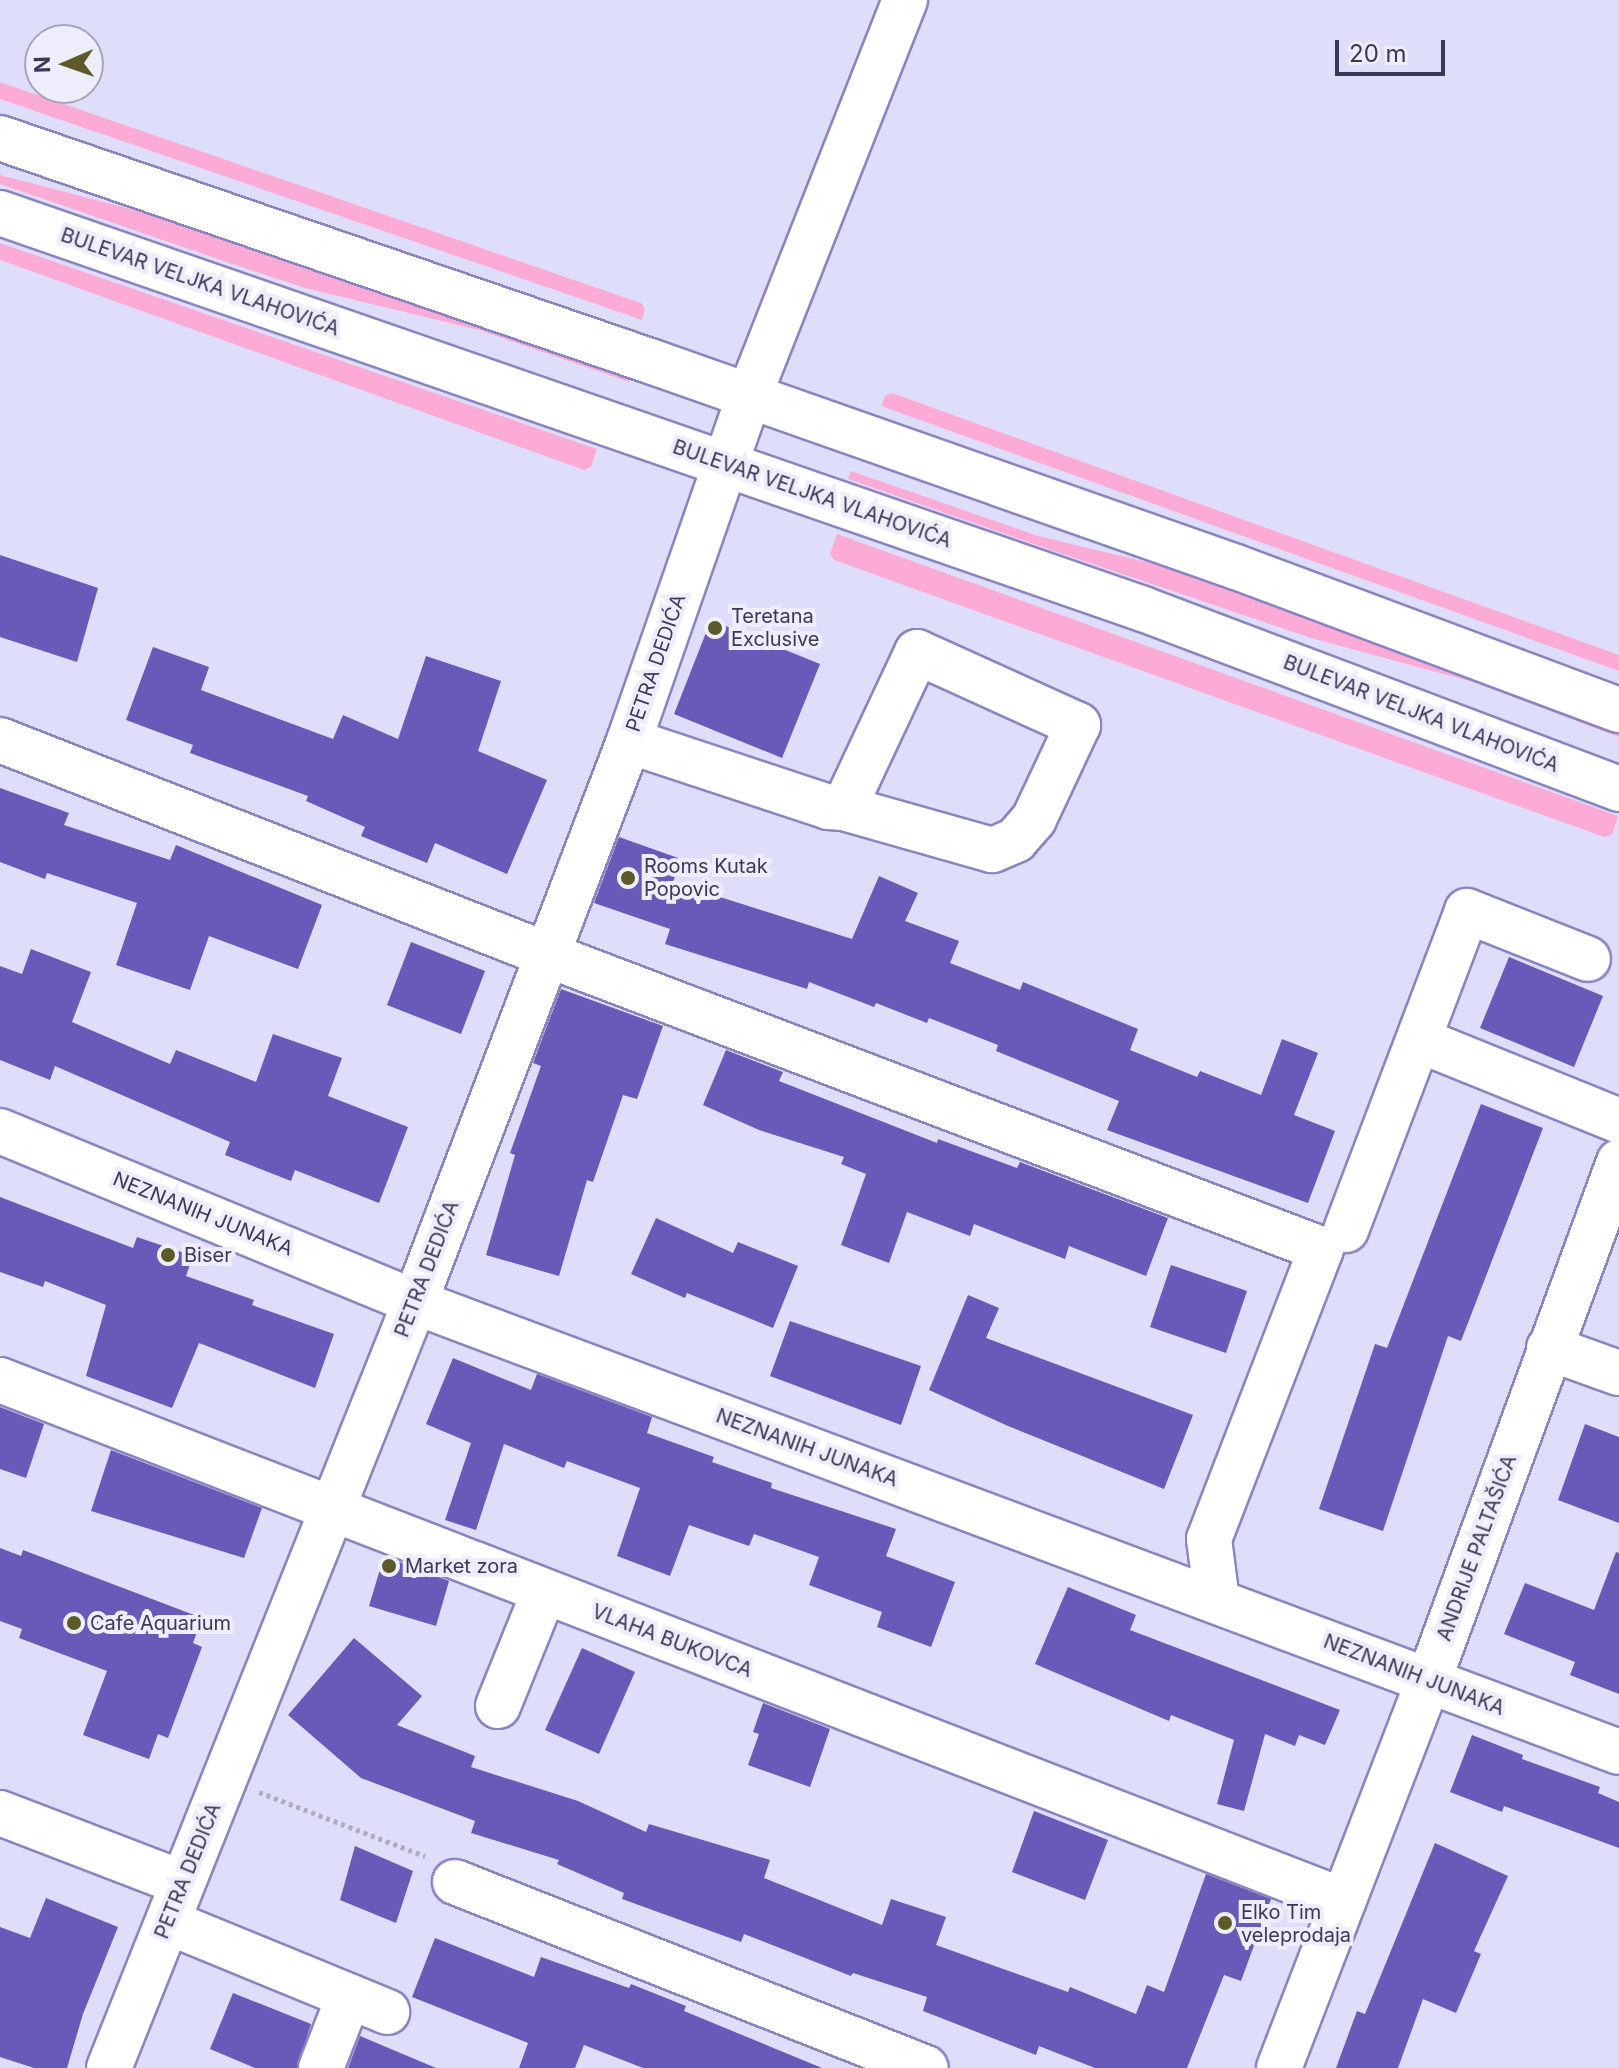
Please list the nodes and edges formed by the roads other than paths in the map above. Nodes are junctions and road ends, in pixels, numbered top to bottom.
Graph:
1 (905, 0) edge
2 (0, 138) edge
3 (0, 213) edge
4 (749, 396) junction
5 (724, 462) junction
6 (1619, 710) edge
7 (0, 740) edge
8 (629, 741) junction
9 (1619, 789) edge
10 (844, 808) junction
11 (548, 955) junction
12 (1588, 959) dead end
13 (1419, 1040) junction
14 (1619, 1121) edge
15 (0, 1131) edge
16 (1619, 1162) edge
17 (1334, 1239) junction
18 (415, 1302) junction
19 (1549, 1348) junction
20 (1619, 1373) edge
21 (0, 1380) edge
22 (1228, 1426) dead end
23 (333, 1511) junction
24 (1169, 1583) junction
25 (544, 1592) junction
26 (1217, 1601) junction
27 (1429, 1680) junction
28 (498, 1706) dead end
29 (1619, 1752) edge
30 (0, 1813) edge
31 (455, 1882) road end
32 (1344, 1901) junction
33 (175, 1903) junction
34 (109, 2068) edge
35 (321, 2068) edge
36 (926, 2068) edge
37 (1279, 2068) edge

1 - 4 street, PETRA DEDIĆA
2 - 4 street
3 - 5 street, BULEVAR VELJKA VLAHOVIĆA
4 - 5 street, PETRA DEDIĆA
4 - 6 street
5 - 8 street, PETRA DEDIĆA
5 - 9 street, BULEVAR VELJKA VLAHOVIĆA
7 - 11 street
8 - 10 street
8 - 11 street, PETRA DEDIĆA
10 - 10 street
11 - 17 street
11 - 18 street, PETRA DEDIĆA
12 - 13 street
13 - 14 street
13 - 17 street
15 - 18 street, NEZNANIH JUNAKA
16 - 19 street, ANDRIJE PALTAŠIĆA
17 - 26 street
18 - 23 street, PETRA DEDIĆA
18 - 24 street, NEZNANIH JUNAKA
19 - 20 street
19 - 27 street, ANDRIJE PALTAŠIĆA
21 - 23 street, VLAHA BUKOVCA
22 - 24 street
23 - 25 street, VLAHA BUKOVCA
23 - 33 street, PETRA DEDIĆA
24 - 26 street, NEZNANIH JUNAKA
25 - 28 street
25 - 32 street, VLAHA BUKOVCA
26 - 27 street, NEZNANIH JUNAKA
27 - 29 street, NEZNANIH JUNAKA
27 - 32 street, ANDRIJE PALTAŠIĆA
30 - 33 street
31 - 36 street
32 - 37 street, ANDRIJE PALTAŠIĆA
33 - 34 street, PETRA DEDIĆA
33 - 35 street

